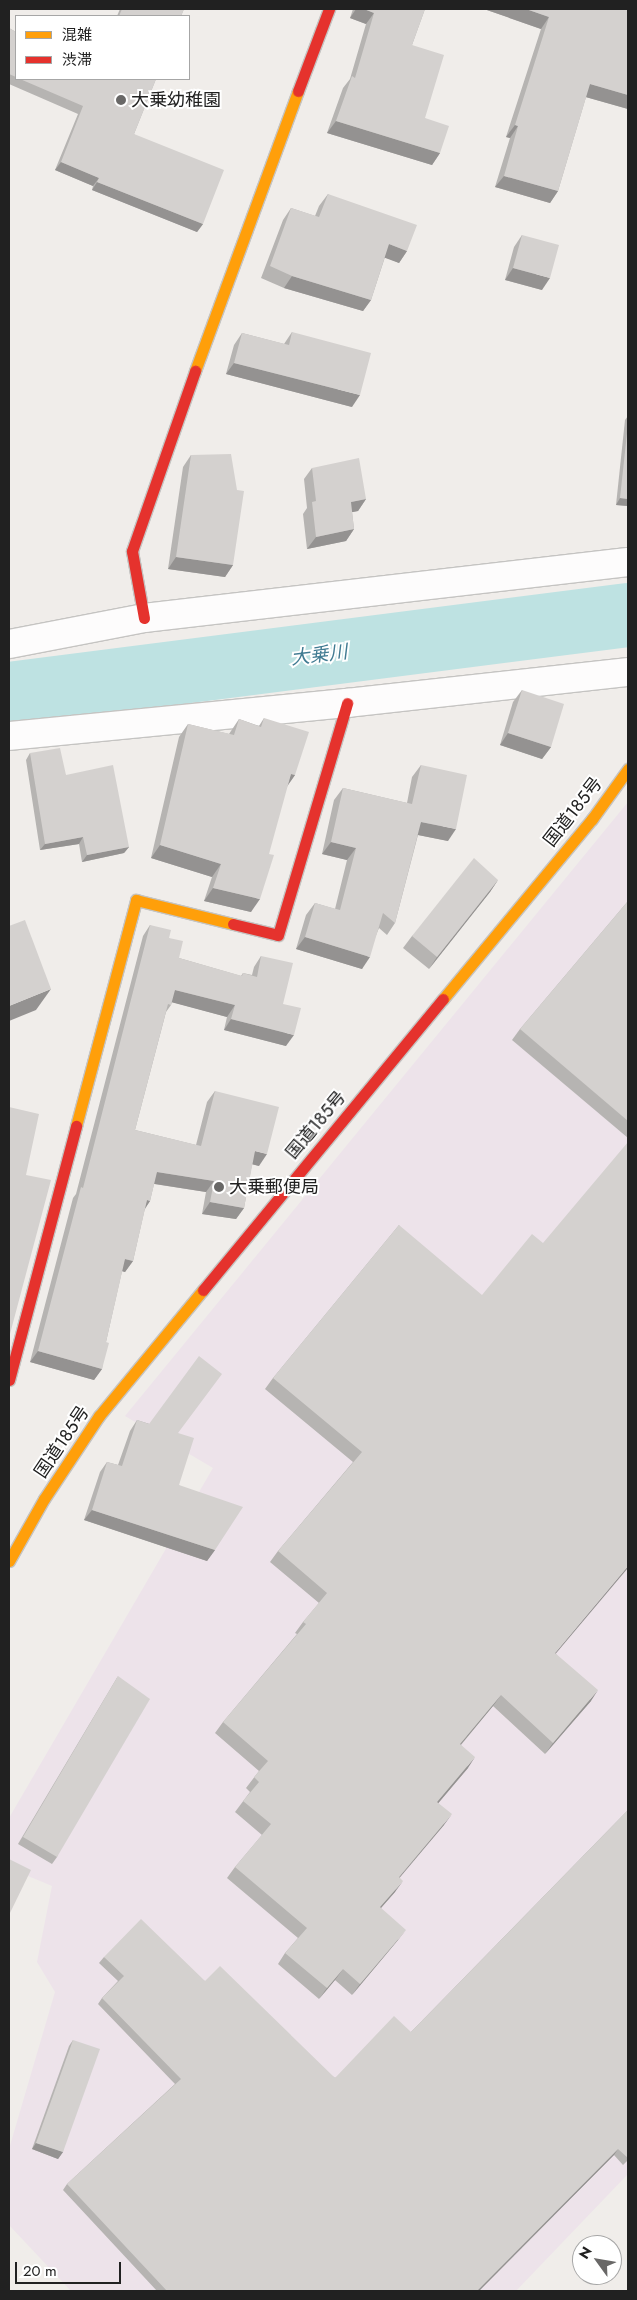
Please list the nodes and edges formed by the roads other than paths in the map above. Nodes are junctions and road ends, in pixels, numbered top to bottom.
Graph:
1 (329, 9) edge
2 (628, 562) edge
3 (144, 618) junction
4 (9, 644) edge
5 (628, 672) edge
6 (347, 703) junction
7 (9, 736) edge
8 (628, 769) edge
9 (9, 1380) edge
10 (9, 1561) edge

1 - 3 main road
2 - 3 street
3 - 4 street
5 - 6 street
6 - 7 street
6 - 9 main road
8 - 10 main road, 国道185号

